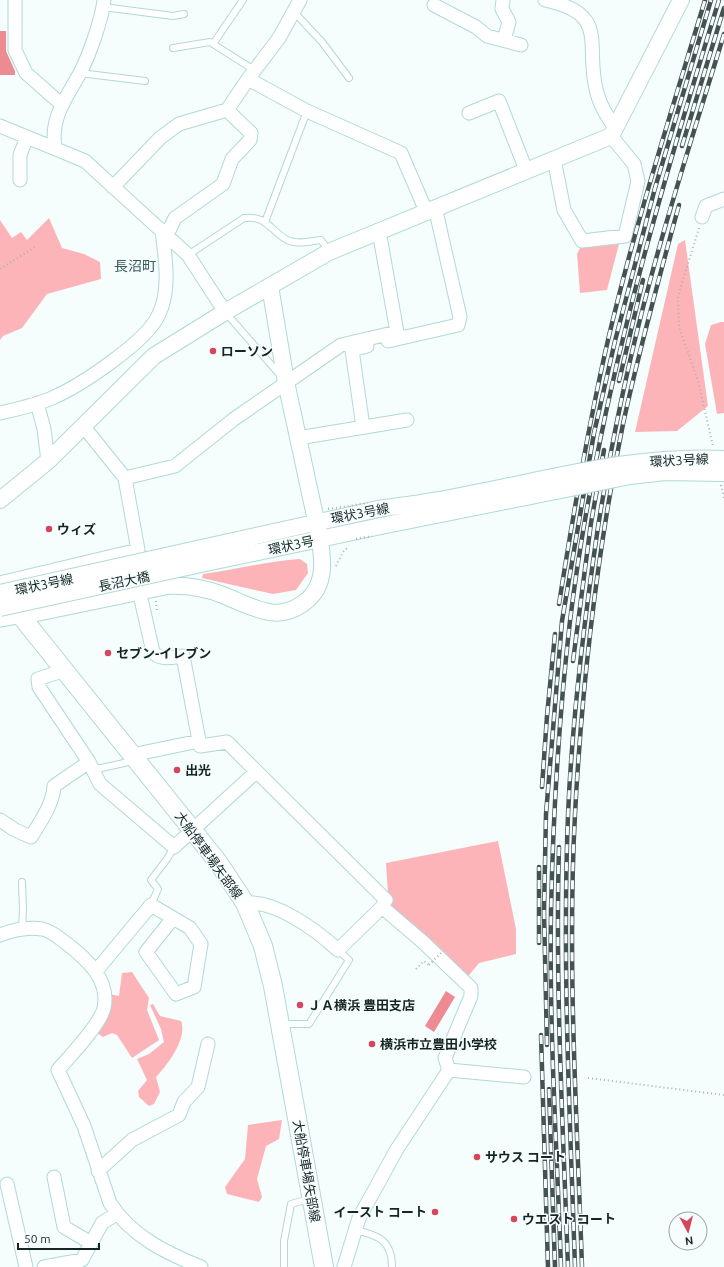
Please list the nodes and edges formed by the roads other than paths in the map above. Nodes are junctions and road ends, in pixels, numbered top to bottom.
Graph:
1 (15, 0) edge
2 (243, 0) edge
3 (503, 0) edge
4 (545, 0) edge
5 (681, 0) edge
6 (104, 4) edge
7 (434, 5) dead end
8 (297, 6) edge
9 (184, 14) dead end
10 (504, 40) junction
11 (213, 44) junction
12 (521, 45) dead end
13 (173, 48) dead end
14 (80, 72) junction
15 (251, 75) junction
16 (349, 78) dead end
17 (145, 81) dead end
18 (61, 104) junction
19 (227, 110) junction
20 (306, 111) junction
21 (469, 112) dead end
22 (0, 126) edge
23 (613, 132) junction
24 (28, 137) junction
25 (55, 148) junction
26 (554, 159) junction
27 (526, 170) junction
28 (20, 180) dead end
29 (113, 187) junction
30 (724, 199) edge
31 (430, 209) junction
32 (702, 217) road end
33 (266, 222) junction
34 (378, 231) junction
35 (165, 232) junction
36 (329, 252) junction
37 (188, 255) junction
38 (270, 286) junction
39 (225, 312) junction
40 (286, 382) junction
41 (38, 403) junction
42 (0, 413) edge
43 (407, 420) dead end
44 (84, 427) junction
45 (363, 427) junction
46 (298, 438) junction
47 (719, 456) edge
48 (48, 461) junction
49 (125, 478) junction
50 (722, 478) edge
51 (0, 500) edge
52 (315, 522) junction
53 (381, 526) joint
54 (320, 539) junction
55 (201, 564) joint
56 (0, 583) edge
57 (139, 590) junction
58 (0, 592) edge
59 (0, 608) edge
60 (22, 616) junction
61 (0, 620) edge
62 (66, 670) junction
63 (199, 741) junction
64 (134, 758) junction
65 (90, 766) junction
66 (256, 772) junction
67 (0, 820) edge
68 (193, 830) junction
69 (174, 847) junction
70 (22, 882) dead end
71 (245, 903) junction
72 (151, 905) junction
73 (382, 907) junction
74 (173, 918) junction
75 (22, 930) junction
76 (0, 934) edge
77 (338, 950) junction
78 (96, 971) junction
79 (280, 1024) junction
80 (208, 1044) dead end
81 (449, 1070) junction
82 (524, 1077) dead end
83 (98, 1171) junction
84 (54, 1177) dead end
85 (7, 1184) dead end
86 (313, 1198) junction
87 (116, 1214) junction
88 (355, 1230) junction
89 (91, 1243) junction
90 (26, 1267) edge
91 (44, 1267) edge
92 (200, 1267) edge
93 (284, 1267) edge
94 (324, 1267) edge
95 (344, 1267) edge
96 (392, 1267) edge

1 - 18 street
2 - 11 lane
3 - 10 street
4 - 23 street
5 - 23 street
6 - 9 lane
6 - 14 street
7 - 10 street
8 - 15 street
8 - 16 lane
10 - 12 street
11 - 13 lane
11 - 15 lane
14 - 17 lane
14 - 18 street
15 - 19 street
15 - 20 street
18 - 25 street
19 - 29 street
19 - 35 street
20 - 31 street
20 - 33 lane
21 - 27 street
22 - 24 street
23 - 26 street
23 - 26 street
24 - 25 street
24 - 28 street
25 - 29 street
26 - 27 street
27 - 31 street
29 - 35 street
30 - 32 street
31 - 34 street
31 - 45 street
33 - 36 lane
33 - 37 lane
34 - 36 street
34 - 40 street
35 - 37 street
35 - 41 street
36 - 38 street
37 - 39 street
38 - 39 street
38 - 40 street
39 - 40 lane
39 - 44 street
40 - 46 street
40 - 49 street
41 - 42 street
41 - 48 street
43 - 45 street
44 - 48 street
44 - 49 street
45 - 46 street
46 - 52 street
47 - 52 street, 環状3号線, bridge
48 - 51 street
49 - 56 street
50 - 53 street, 環状3号線, bridge
52 - 54 street
52 - 58 street, 環状3号線, bridge
53 - 54 street, 環状3号
54 - 55 street, 環状3号
54 - 57 street
55 - 59 street, 長沼大橋, bridge
57 - 60 street
57 - 63 street
58 - 60 main road, 大船停車場矢部線
60 - 61 street
60 - 62 main road, 大船停車場矢部線
62 - 64 main road, 大船停車場矢部線
62 - 65 street
63 - 64 street
63 - 66 street
64 - 65 lane
64 - 68 main road, 大船停車場矢部線
65 - 67 street
65 - 69 street
66 - 68 street
66 - 73 street
68 - 69 street
68 - 71 main road, 大船停車場矢部線
69 - 72 lane
70 - 75 lane
71 - 77 street
71 - 79 main road, 大船停車場矢部線
72 - 74 street
72 - 78 street
73 - 77 street
73 - 81 street
74 - 74 street
75 - 76 street
75 - 78 street
77 - 79 lane
78 - 83 street
79 - 86 main road, 大船停車場矢部線
80 - 83 street
81 - 82 street
81 - 88 street
83 - 87 street
84 - 89 street
85 - 90 street
86 - 93 lane
86 - 94 main road, 大船停車場矢部線
87 - 89 street
87 - 92 street
88 - 95 street
88 - 96 lane
89 - 91 street

